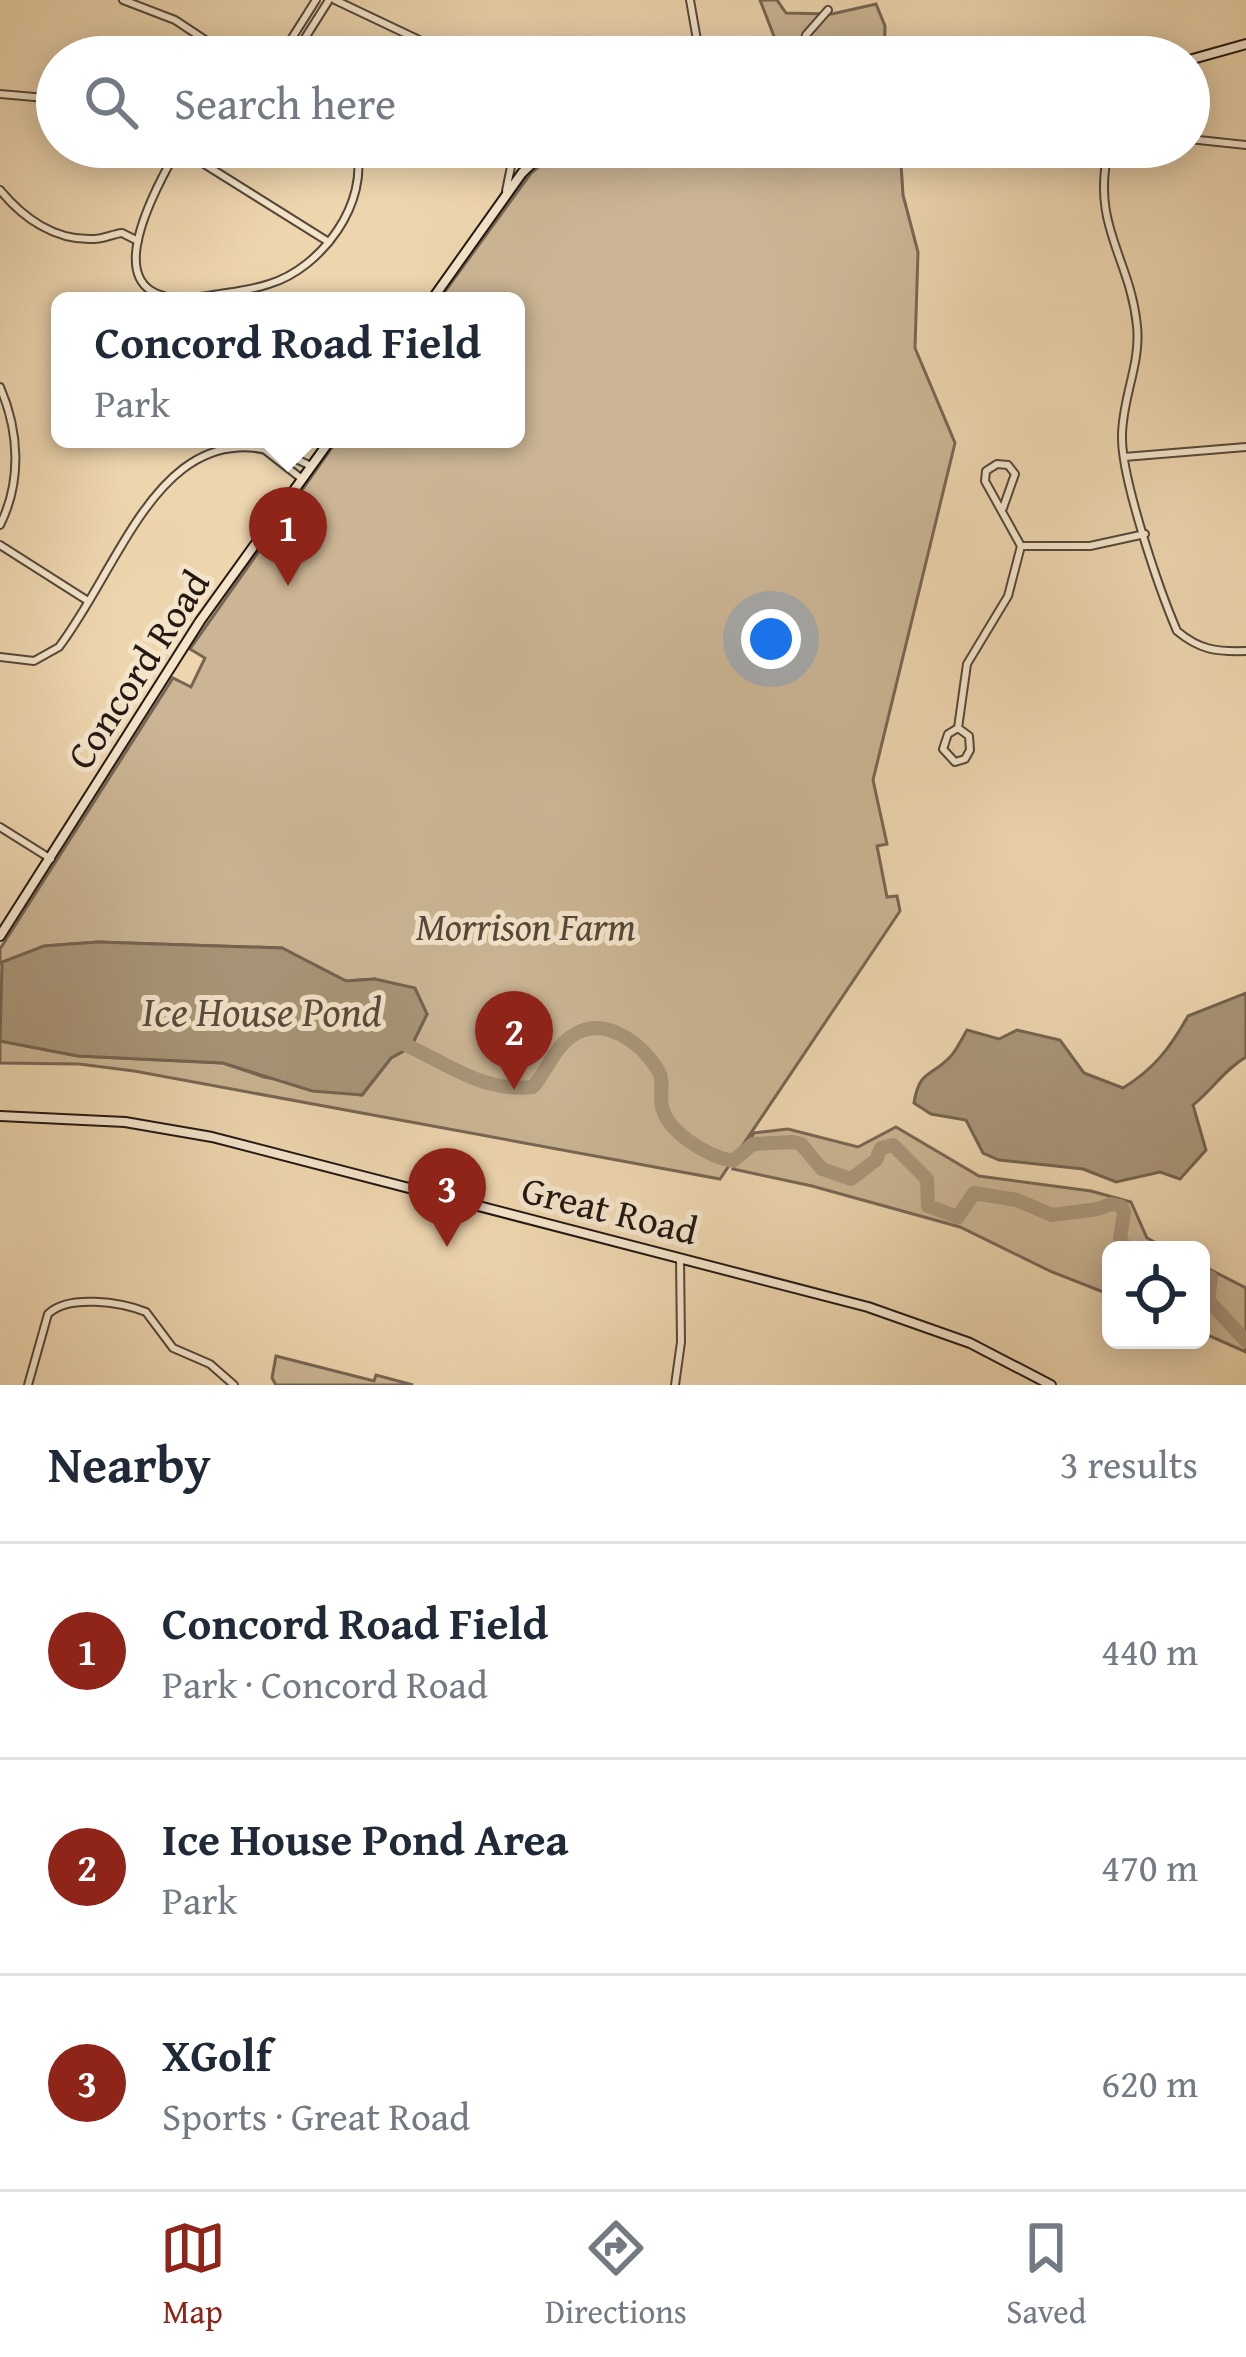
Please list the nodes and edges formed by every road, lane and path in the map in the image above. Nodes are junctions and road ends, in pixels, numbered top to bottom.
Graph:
1 (123, 0) edge
2 (316, 0) edge
3 (332, 0) edge
4 (690, 0) edge
5 (828, 10) dead end
6 (199, 36) edge
7 (293, 36) edge
8 (307, 36) edge
9 (410, 36) edge
10 (696, 36) edge
11 (806, 36) edge
12 (1246, 44) edge
13 (1210, 54) edge
14 (0, 94) edge
15 (36, 97) edge
16 (1210, 141) edge
17 (1246, 145) edge
18 (166, 168) edge
19 (212, 168) edge
20 (360, 168) edge
21 (511, 168) edge
22 (530, 168) edge
23 (1107, 168) edge
24 (0, 190) edge
25 (505, 196) junction
26 (138, 241) junction
27 (328, 241) junction
28 (152, 292) edge
29 (227, 292) edge
30 (437, 292) edge
31 (0, 387) edge
32 (1246, 447) edge
33 (228, 448) edge
34 (260, 448) edge
35 (262, 448) edge
36 (324, 448) edge
37 (1124, 458) junction
38 (311, 466) junction
39 (302, 478) junction
40 (1003, 508) junction
41 (0, 525) edge
42 (1145, 534) junction
43 (0, 545) edge
44 (1021, 546) junction
45 (89, 602) junction
46 (1246, 651) edge
47 (0, 657) edge
48 (958, 728) junction
49 (0, 827) edge
50 (51, 859) junction
51 (0, 936) edge
52 (0, 1116) edge
53 (680, 1258) junction
54 (28, 1385) edge
55 (233, 1385) edge
56 (675, 1385) edge
57 (1052, 1385) edge

1 - 6 street
2 - 7 street
3 - 8 street
3 - 9 street
4 - 10 street
5 - 11 street
12 - 13 main road
14 - 15 street
16 - 17 street
18 - 26 street
19 - 27 street
20 - 27 street
21 - 25 street
22 - 25 main road
23 - 37 street
24 - 26 street
25 - 30 main road
26 - 28 street
27 - 29 street
31 - 41 street
32 - 37 street
33 - 45 street
34 - 39 street
35 - 38 street
36 - 38 main road, Concord Road
37 - 42 street
38 - 39 main road, Concord Road
39 - 50 main road, Concord Road
40 - 40 street
40 - 44 street
42 - 44 street
42 - 46 street
43 - 45 street
44 - 48 street
45 - 47 street
48 - 48 street
49 - 50 street
50 - 51 main road, Concord Road
52 - 53 main road, Great Road
53 - 56 street
53 - 57 main road, Great Road
54 - 55 street

